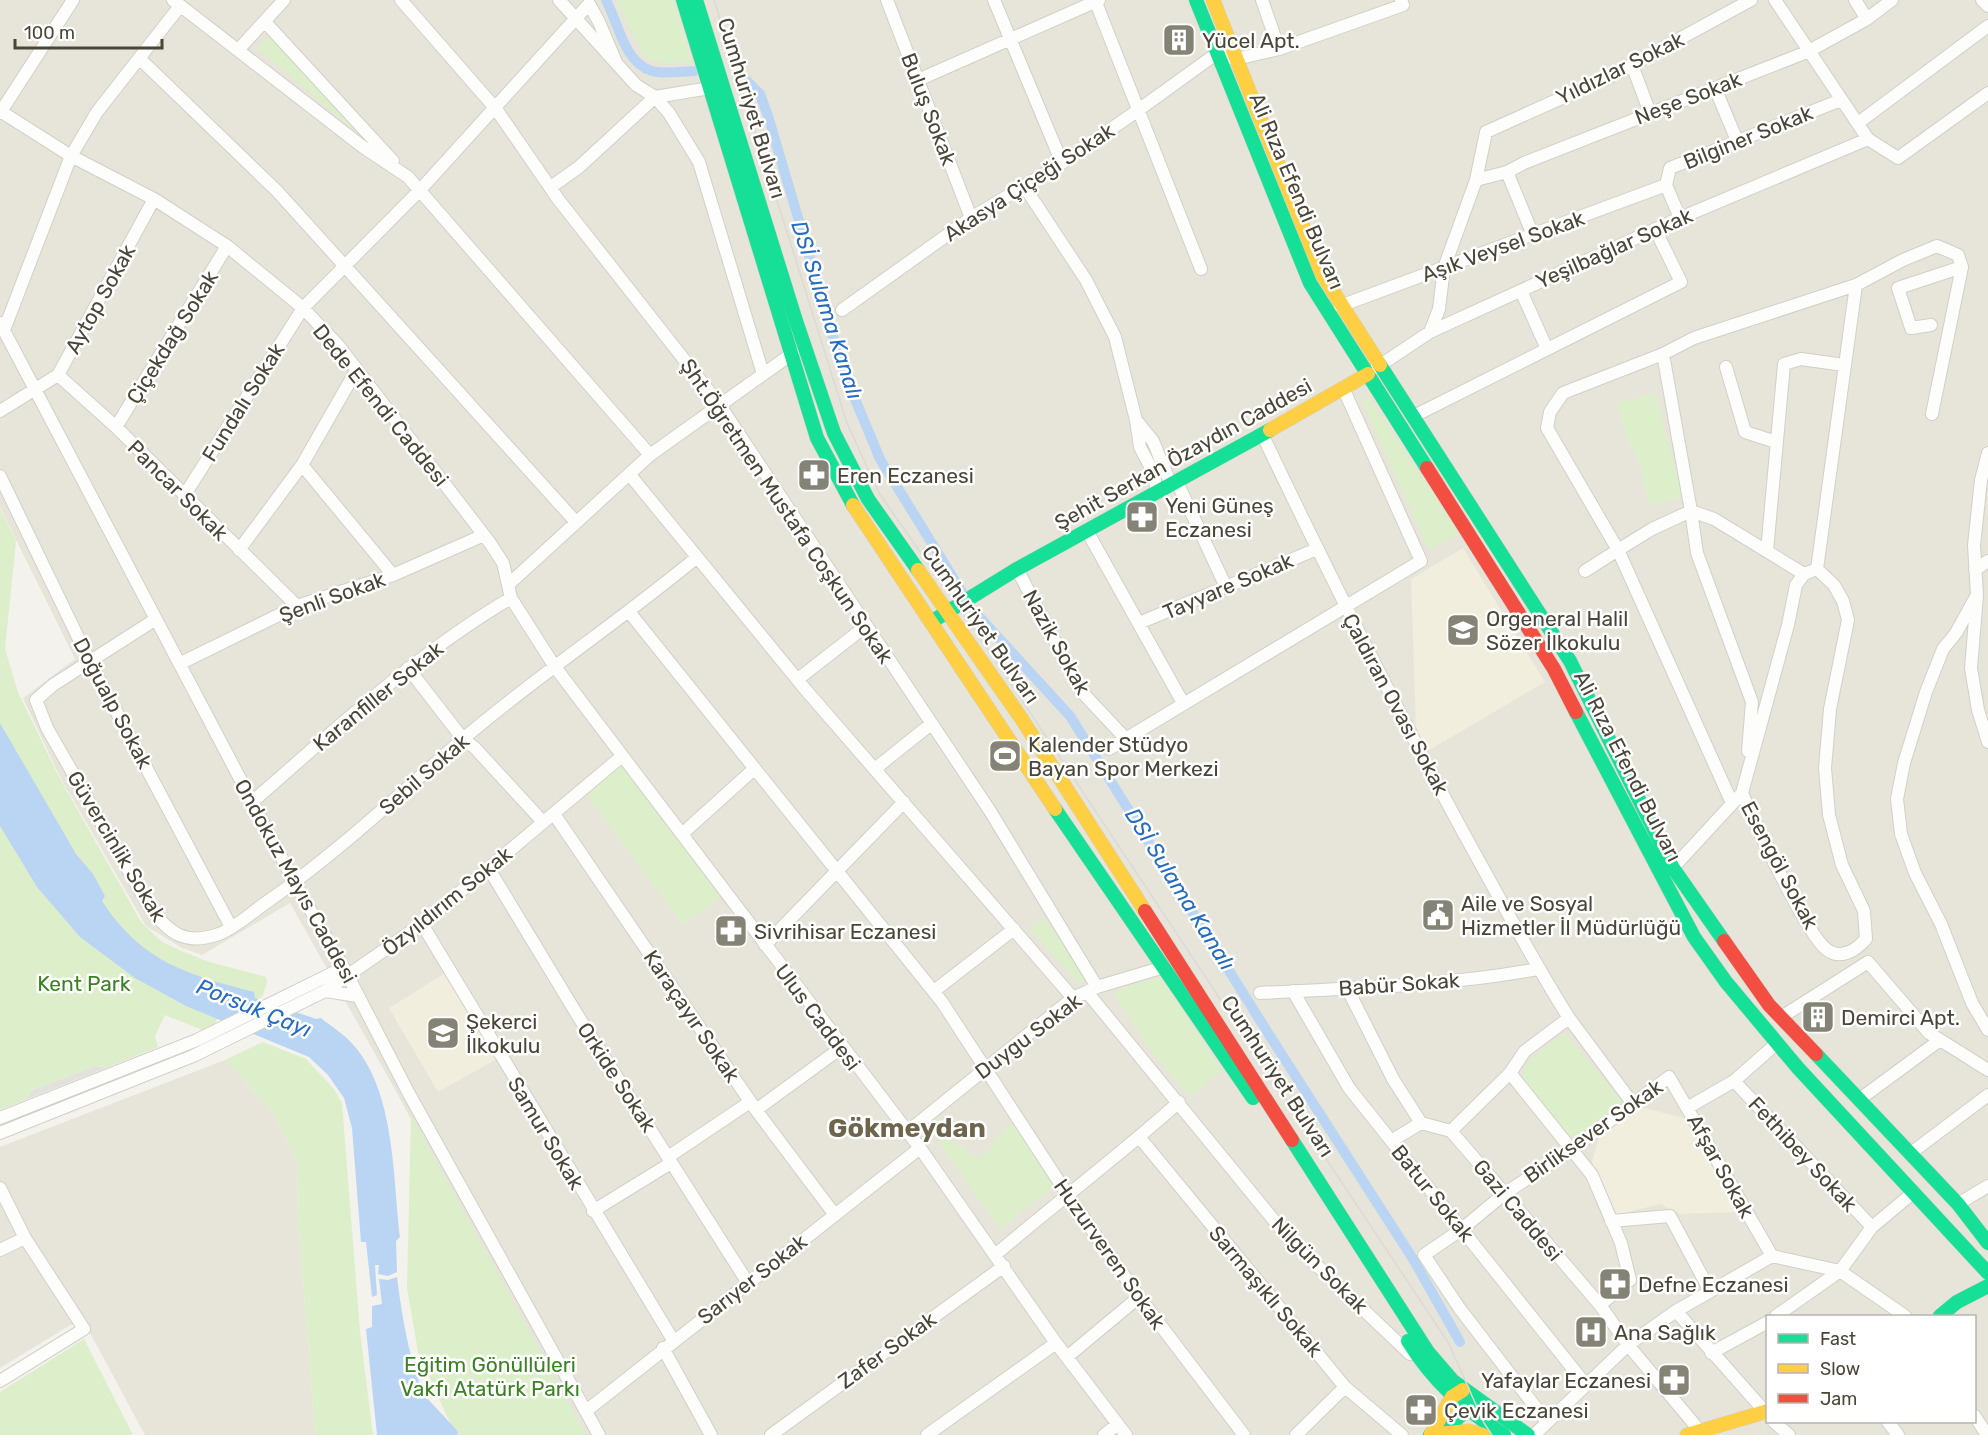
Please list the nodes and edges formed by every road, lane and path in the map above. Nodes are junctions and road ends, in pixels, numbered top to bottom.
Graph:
1 (73, 0) edge
2 (284, 0) edge
3 (401, 0) edge
4 (559, 0) edge
5 (682, 0) edge
6 (696, 0) edge
7 (888, 0) edge
8 (994, 0) edge
9 (1096, 0) edge
10 (1196, 0) edge
11 (1213, 0) edge
12 (1262, 0) edge
13 (1751, 0) edge
14 (1774, 0) edge
15 (1855, 0) edge
16 (1892, 0) edge
17 (1982, 0) edge
18 (1402, 2) edge
19 (176, 3) edge
20 (1988, 6) edge
21 (576, 18) junction
22 (1867, 19) junction
23 (265, 22) junction
24 (1988, 26) edge
25 (1010, 39) junction
26 (1279, 48) junction
27 (239, 49) junction
28 (1807, 52) junction
29 (1216, 54) junction
30 (139, 58) junction
31 (1236, 59) junction
32 (616, 62) junction
33 (1632, 65) junction
34 (918, 80) junction
35 (710, 88) junction
36 (1715, 88) junction
37 (1988, 93) edge
38 (655, 97) junction
39 (1841, 100) junction
40 (496, 109) junction
41 (1137, 111) junction
42 (0, 112) edge
43 (1650, 113) junction
44 (1858, 123) junction
45 (1868, 139) junction
46 (1738, 143) junction
47 (71, 156) junction
48 (1062, 163) junction
49 (1507, 172) junction
50 (408, 177) junction
51 (1476, 180) junction
52 (1666, 185) junction
53 (1024, 186) junction
54 (551, 187) junction
55 (420, 190) junction
56 (154, 199) junction
57 (971, 218) junction
58 (1680, 218) junction
59 (1655, 229) junction
60 (1533, 235) junction
61 (227, 246) junction
62 (346, 264) junction
63 (1962, 267) junction
64 (1444, 268) junction
65 (1201, 270) dead end
66 (1856, 285) junction
67 (1521, 291) junction
68 (1340, 306) junction
69 (303, 308) junction
70 (842, 310) dead end
71 (1931, 325) dead end
72 (2, 326) edge
73 (1430, 332) junction
74 (1547, 349) junction
75 (793, 353) junction
76 (1663, 354) junction
77 (1844, 365) junction
78 (1726, 367) dead end
79 (357, 369) junction
80 (1374, 370) junction
81 (763, 374) junction
82 (58, 375) junction
83 (1344, 390) junction
84 (36, 391) junction
85 (719, 404) junction
86 (0, 411) edge
87 (1932, 414) dead end
88 (1414, 416) junction
89 (1136, 420) junction
90 (116, 427) junction
91 (1262, 434) junction
92 (1776, 442) junction
93 (1988, 453) edge
94 (650, 455) junction
95 (302, 465) junction
96 (630, 475) junction
97 (0, 477) edge
98 (1174, 483) junction
99 (1157, 493) junction
100 (184, 496) junction
101 (1691, 511) junction
102 (575, 521) junction
103 (1087, 531) junction
104 (484, 535) junction
105 (1317, 549) junction
106 (239, 550) junction
107 (1618, 550) junction
108 (1767, 551) junction
109 (696, 558) junction
110 (1988, 561) edge
111 (1017, 569) junction
112 (1817, 569) junction
113 (1976, 570) junction
114 (1585, 572) dead end
115 (1804, 574) junction
116 (393, 575) junction
117 (510, 583) junction
118 (1226, 587) junction
119 (1977, 595) junction
120 (512, 598) junction
121 (1344, 605) junction
122 (297, 606) junction
123 (945, 612) junction
124 (630, 613) junction
125 (156, 619) junction
126 (931, 622) junction
127 (1139, 623) junction
128 (866, 626) junction
129 (90, 662) junction
130 (181, 663) junction
131 (555, 667) junction
132 (408, 668) junction
133 (798, 679) junction
134 (1183, 703) junction
135 (931, 724) junction
136 (1126, 738) junction
137 (463, 739) junction
138 (1988, 742) edge
139 (1109, 749) dead end
140 (621, 757) junction
141 (876, 768) junction
142 (754, 770) junction
143 (1744, 788) junction
144 (252, 802) junction
145 (904, 802) junction
146 (1732, 803) junction
147 (554, 814) junction
148 (543, 822) junction
149 (682, 834) junction
150 (1673, 868) junction
151 (489, 869) junction
152 (838, 870) junction
153 (1663, 880) junction
154 (295, 883) junction
155 (422, 924) junction
156 (231, 927) junction
157 (1014, 929) junction
158 (765, 945) junction
159 (1164, 967) junction
160 (1538, 969) junction
161 (346, 972) junction
162 (1092, 990) junction
163 (1348, 990) junction
164 (325, 991) junction
165 (934, 991) junction
166 (1293, 991) junction
167 (1260, 993) dead end
168 (358, 996) junction
169 (1073, 999) junction
170 (1783, 1016) junction
171 (1569, 1018) junction
172 (1988, 1030) edge
173 (1941, 1040) junction
174 (1776, 1044) junction
175 (841, 1048) junction
176 (986, 1066) junction
177 (1988, 1070) edge
178 (1510, 1073) junction
179 (1734, 1081) junction
180 (1988, 1095) edge
181 (1860, 1099) junction
182 (1179, 1102) junction
183 (1633, 1104) junction
184 (753, 1106) junction
185 (1687, 1108) junction
186 (0, 1118) edge
187 (1421, 1123) junction
188 (1451, 1131) junction
189 (0, 1133) edge
190 (906, 1133) junction
191 (1140, 1138) junction
192 (1391, 1142) junction
193 (920, 1148) junction
194 (1572, 1149) junction
195 (1911, 1153) junction
196 (670, 1160) junction
197 (1988, 1186) edge
198 (0, 1188) edge
199 (1914, 1191) junction
200 (1067, 1194) junction
201 (1504, 1194) junction
202 (0, 1198) edge
203 (1958, 1204) junction
204 (593, 1211) junction
205 (12, 1214) junction
206 (835, 1215) junction
207 (1611, 1221) junction
208 (1872, 1227) junction
209 (1462, 1229) junction
210 (25, 1238) junction
211 (1988, 1243) edge
212 (0, 1250) edge
213 (995, 1255) junction
214 (1772, 1256) junction
215 (1004, 1266) junction
216 (1840, 1271) junction
217 (1988, 1274) edge
218 (748, 1283) junction
219 (1988, 1286) edge
220 (1710, 1291) junction
221 (1988, 1295) edge
222 (1139, 1297) junction
223 (1599, 1305) junction
224 (1676, 1311) junction
225 (1779, 1315) edge
226 (1902, 1315) edge
227 (1942, 1315) edge
228 (1954, 1315) edge
229 (1766, 1323) edge
230 (674, 1340) junction
231 (1056, 1343) junction
232 (1628, 1345) junction
233 (663, 1348) junction
234 (1711, 1353) junction
235 (1067, 1357) junction
236 (1422, 1365) junction
237 (0, 1382) edge
238 (1586, 1385) junction
239 (1345, 1387) junction
240 (1458, 1393) junction
241 (1478, 1397) junction
242 (586, 1410) junction
243 (1466, 1412) junction
244 (1766, 1413) edge
245 (1766, 1415) edge
246 (1976, 1418) edge
247 (1547, 1422) junction
248 (1776, 1423) edge
249 (1889, 1423) edge
250 (1118, 1424) junction
251 (1694, 1433) edge
252 (599, 1435) edge
253 (711, 1435) edge
254 (771, 1435) edge
255 (927, 1435) edge
256 (1104, 1435) edge
257 (1126, 1435) edge
258 (1244, 1435) edge
259 (1296, 1435) edge
260 (1402, 1435) edge
261 (1430, 1435) edge
262 (1483, 1435) edge
263 (1504, 1435) edge
264 (1528, 1435) edge
265 (1534, 1435) edge
266 (1789, 1435) edge
267 (1898, 1435) edge
268 (1987, 1435) edge

1 - 42 street
2 - 23 street
3 - 40 street, Şht.Öğretmen Mustafa Coşkun Sokak
4 - 21 street
5 - 35 main road, Cumhuriyet Bulvarı
6 - 123 main road, Cumhuriyet Bulvarı
7 - 34 street, Buluş Sokak
8 - 25 street
9 - 25 street
9 - 41 street
10 - 29 main road, Ali Rıza Efendi Bulvarı
11 - 31 main road, Ali Rıza Efendi Bulvarı
12 - 26 street
13 - 33 street, Yıldızlar Sokak
14 - 28 street
15 - 22 street
16 - 22 street, Neşe Sokak
17 - 20 street
18 - 26 street
19 - 27 street
19 - 30 street
21 - 32 street
21 - 32 street
21 - 40 street, Fundalı Sokak
22 - 28 street, Neşe Sokak
23 - 27 street
23 - 50 street
24 - 44 street
25 - 34 street
25 - 48 street
26 - 31 street
27 - 50 street
28 - 36 street, Neşe Sokak
28 - 39 street
29 - 31 street
29 - 41 street, Akasya Çiçeği Sokak
29 - 80 main road, Ali Rıza Efendi Bulvarı
30 - 47 street
30 - 62 street
31 - 68 main road, Ali Rıza Efendi Bulvarı
32 - 38 street
33 - 43 street
33 - 51 street, Yıldızlar Sokak
34 - 57 street, Buluş Sokak
35 - 38 street
35 - 75 main road, Cumhuriyet Bulvarı
36 - 43 street, Neşe Sokak
36 - 46 street
37 - 45 street
38 - 54 street
38 - 81 street
39 - 44 street
39 - 46 street, Bilginer Sokak
40 - 54 street, Şht.Öğretmen Mustafa Coşkun Sokak
40 - 55 street, Fundalı Sokak
41 - 48 street, Akasya Çiçeği Sokak
41 - 65 street
42 - 47 street, Dede Efendi Caddesi
43 - 49 street, Neşe Sokak
44 - 45 street
45 - 58 street, Yeşilbağlar Sokak
46 - 52 street, Bilginer Sokak
47 - 56 street, Dede Efendi Caddesi
47 - 72 street
48 - 53 street, Akasya Çiçeği Sokak
49 - 51 street, Neşe Sokak
49 - 60 street
50 - 55 street
51 - 64 street
52 - 58 street
52 - 60 street, Aşık Veysel Sokak
53 - 57 street, Akasya Çiçeği Sokak
53 - 89 street
54 - 85 street, Şht.Öğretmen Mustafa Coşkun Sokak
55 - 62 street, Fundalı Sokak
55 - 94 street
56 - 61 street, Dede Efendi Caddesi
56 - 82 street, Aytop Sokak
57 - 70 street, Akasya Çiçeği Sokak
58 - 59 street, Yeşilbağlar Sokak
59 - 67 street, Yeşilbağlar Sokak
59 - 74 street
60 - 64 street, Aşık Veysel Sokak
61 - 69 street, Dede Efendi Caddesi
61 - 90 street, Çiçekdağ Sokak
62 - 69 street, Fundalı Sokak
62 - 102 street
63 - 66 street
63 - 71 street
63 - 87 street
64 - 68 street, Aşık Veysel Sokak
64 - 73 street
66 - 76 street
66 - 77 street
67 - 73 street, Yeşilbağlar Sokak
67 - 74 street
68 - 80 main road, Ali Rıza Efendi Bulvarı
69 - 79 street, Dede Efendi Caddesi
69 - 100 street, Fundalı Sokak
72 - 84 street, Ondokuz Mayıs Caddesi
73 - 80 street, Yeşilbağlar Sokak
74 - 88 street
75 - 81 street
75 - 126 main road, Cumhuriyet Bulvarı
76 - 101 street
76 - 107 street
77 - 92 street
77 - 112 street
78 - 92 street
79 - 95 street
79 - 104 street, Dede Efendi Caddesi
80 - 83 main road, Şehit Serkan Özaydın Caddesi
80 - 88 main road, Ali Rıza Efendi Bulvarı
80 - 153 main road, Ali Rıza Efendi Bulvarı
81 - 85 street
82 - 84 street, Aytop Sokak
82 - 90 street, Pancar Sokak
83 - 91 main road, Şehit Serkan Özaydın Caddesi
83 - 121 street
84 - 86 street
84 - 125 street, Ondokuz Mayıs Caddesi
85 - 94 street
85 - 128 street, Şht.Öğretmen Mustafa Coşkun Sokak
88 - 150 main road, Ali Rıza Efendi Bulvarı
89 - 98 street
89 - 99 street
90 - 100 street, Pancar Sokak
91 - 98 main road, Şehit Serkan Özaydın Caddesi
91 - 105 street, Çaldıran Ovası Sokak
92 - 108 street
93 - 113 street
94 - 96 street
95 - 106 street
95 - 116 street
96 - 102 street
96 - 109 street
97 - 129 street, Doğualp Sokak
98 - 99 main road, Şehit Serkan Özaydın Caddesi
98 - 118 street
99 - 103 main road, Şehit Serkan Özaydın Caddesi
100 - 106 street, Pancar Sokak
101 - 107 street
101 - 108 street
101 - 143 street
102 - 117 street
103 - 111 main road, Şehit Serkan Özaydın Caddesi
103 - 127 street
104 - 116 street, Şenli Sokak
104 - 117 street, Dede Efendi Caddesi
105 - 118 street, Tayyare Sokak
105 - 121 street, Çaldıran Ovası Sokak
106 - 122 street, Pancar Sokak
107 - 114 street
107 - 146 street
108 - 115 street
109 - 124 street, Sebil Sokak
109 - 133 street
110 - 113 street
111 - 123 main road, Şehit Serkan Özaydın Caddesi
111 - 136 street, Nazik Sokak
112 - 115 street
112 - 143 street, Esengöl Sokak
113 - 119 street
115 - 143 street
116 - 122 street, Şenli Sokak
117 - 120 street, Dede Efendi Caddesi
118 - 127 street, Tayyare Sokak
119 - 138 street
119 - 172 street
120 - 131 street, Ulus Caddesi
120 - 132 street, Karanfiller Sokak
121 - 134 street
121 - 160 street, Çaldıran Ovası Sokak
122 - 130 street, Şenli Sokak
123 - 126 main road, Şehit Serkan Özaydın Caddesi
123 - 240 main road, Cumhuriyet Bulvarı
124 - 131 street, Sebil Sokak
124 - 142 street, Huzurveren Sokak
125 - 129 street
125 - 130 street, Ondokuz Mayıs Caddesi
126 - 159 main road, Cumhuriyet Bulvarı
127 - 134 street
128 - 133 street
128 - 135 street, Şht.Öğretmen Mustafa Coşkun Sokak
129 - 156 street, Doğualp Sokak
129 - 156 street, Güvercinlik Sokak
130 - 144 street, Ondokuz Mayıs Caddesi
131 - 137 street, Sebil Sokak
131 - 140 street, Ulus Caddesi
132 - 137 street
132 - 144 street, Karanfiller Sokak
133 - 141 street
134 - 136 street
135 - 141 street
135 - 162 street, Şht.Öğretmen Mustafa Coşkun Sokak
136 - 139 street
137 - 148 street
137 - 154 street, Sebil Sokak
140 - 147 street, Özyıldırım Sokak
140 - 149 street, Ulus Caddesi
141 - 145 street
142 - 149 street
142 - 152 street, Huzurveren Sokak
143 - 146 street, Esengöl Sokak
144 - 154 street, Ondokuz Mayıs Caddesi
145 - 152 street
145 - 157 street
146 - 150 street, Esengöl Sokak
147 - 148 street, Özyıldırım Sokak
147 - 184 street, Karaçayır Sokak
148 - 151 street, Özyıldırım Sokak
149 - 158 street, Ulus Caddesi
150 - 153 street, Esengöl Sokak
150 - 170 main road, Ali Rıza Efendi Bulvarı
151 - 155 street, Özyıldırım Sokak
151 - 196 street, Orkide Sokak
152 - 158 street
152 - 165 street, Huzurveren Sokak
153 - 174 main road, Ali Rıza Efendi Bulvarı
154 - 156 street, Güvercinlik Sokak
154 - 161 street, Ondokuz Mayıs Caddesi
155 - 161 street, Özyıldırım Sokak
155 - 204 street, Samur Sokak
157 - 165 street
157 - 169 street
158 - 175 street, Ulus Caddesi
159 - 162 street, Duygu Sokak
159 - 236 main road, Cumhuriyet Bulvarı
160 - 163 street, Babür Sokak
160 - 171 street, Çaldıran Ovası Sokak
161 - 164 street
161 - 168 street, Ondokuz Mayıs Caddesi
161 - 186 street
162 - 169 street, Duygu Sokak
162 - 182 street, Nilgün Sokak
163 - 166 street, Babür Sokak
163 - 187 street
164 - 168 street
164 - 189 street
165 - 176 street, Huzurveren Sokak
166 - 167 street, Babür Sokak
166 - 192 street, Batur Sokak
168 - 242 street, Ondokuz Mayıs Caddesi
169 - 176 street, Duygu Sokak
170 - 173 street
170 - 181 main road, Ali Rıza Efendi Bulvarı
171 - 178 street
171 - 183 street, Çaldıran Ovası Sokak
173 - 177 street
173 - 181 street
174 - 179 street, Afşar Sokak
174 - 199 main road, Ali Rıza Efendi Bulvarı
175 - 184 street
175 - 190 street, Ulus Caddesi
176 - 190 street, Duygu Sokak
176 - 200 street, Huzurveren Sokak
178 - 188 street
178 - 194 street
179 - 185 street, Afşar Sokak
179 - 208 street, Fethibey Sokak
180 - 195 street
181 - 195 main road, Ali Rıza Efendi Bulvarı
182 - 191 street
182 - 236 street, Nilgün Sokak
183 - 185 street, Birliksever Sokak
183 - 194 street, Birliksever Sokak
184 - 196 street
184 - 206 street, Karaçayır Sokak
185 - 214 street, Afşar Sokak
187 - 188 street
187 - 192 street
188 - 201 street, Gazi Caddesi
190 - 193 street, Ulus Caddesi
191 - 200 street
191 - 239 street, Sarmaşıklı Sokak
192 - 209 street, Batur Sokak
193 - 206 street, Sarıyer Sokak
193 - 213 street, Ulus Caddesi
194 - 201 street, Birliksever Sokak
194 - 207 street
195 - 203 main road, Ali Rıza Efendi Bulvarı
196 - 204 street
196 - 218 street, Orkide Sokak
197 - 203 street
198 - 205 street
199 - 208 street
199 - 217 main road, Ali Rıza Efendi Bulvarı
200 - 213 street
200 - 222 street, Huzurveren Sokak
201 - 209 street, Birliksever Sokak
201 - 223 street, Gazi Caddesi
202 - 205 street
203 - 211 main road, Ali Rıza Efendi Bulvarı
204 - 230 street, Samur Sokak
205 - 210 street
206 - 218 street, Sarıyer Sokak
207 - 220 street
207 - 223 street
208 - 216 street
209 - 238 street, Batur Sokak
209 - 247 street, Birliksever Sokak
210 - 212 street
210 - 237 street
213 - 215 street, Ulus Caddesi
214 - 216 street
214 - 220 street
215 - 231 street, Ulus Caddesi
215 - 254 street, Zafer Sokak
216 - 225 street
216 - 226 street
218 - 230 street, Sarıyer Sokak
219 - 227 main road
220 - 224 street
221 - 228 main road
222 - 235 street
222 - 258 street, Huzurveren Sokak
223 - 232 street, Gazi Caddesi
224 - 232 street
224 - 234 street
229 - 234 street
230 - 233 street, Sarıyer Sokak
231 - 235 street, Ulus Caddesi
231 - 255 street
232 - 238 street
232 - 251 street, Gazi Caddesi
233 - 242 street, Sarıyer Sokak
233 - 253 street
234 - 244 street
235 - 250 street, Ulus Caddesi
236 - 240 main road, Cumhuriyet Bulvarı
238 - 247 street
239 - 259 street
239 - 260 street, Sarmaşıklı Sokak
240 - 241 main road, Cumhuriyet Bulvarı
240 - 243 main road, Cumhuriyet Bulvarı
240 - 261 main road
241 - 243 main road
241 - 264 main road, Cumhuriyet Bulvarı
242 - 252 street, Ondokuz Mayıs Caddesi
243 - 261 main road
243 - 263 main road, Cumhuriyet Bulvarı
245 - 251 main road
246 - 268 street
247 - 265 street
248 - 266 street
249 - 267 street
250 - 256 street
250 - 257 street, Ulus Caddesi
261 - 262 main road

